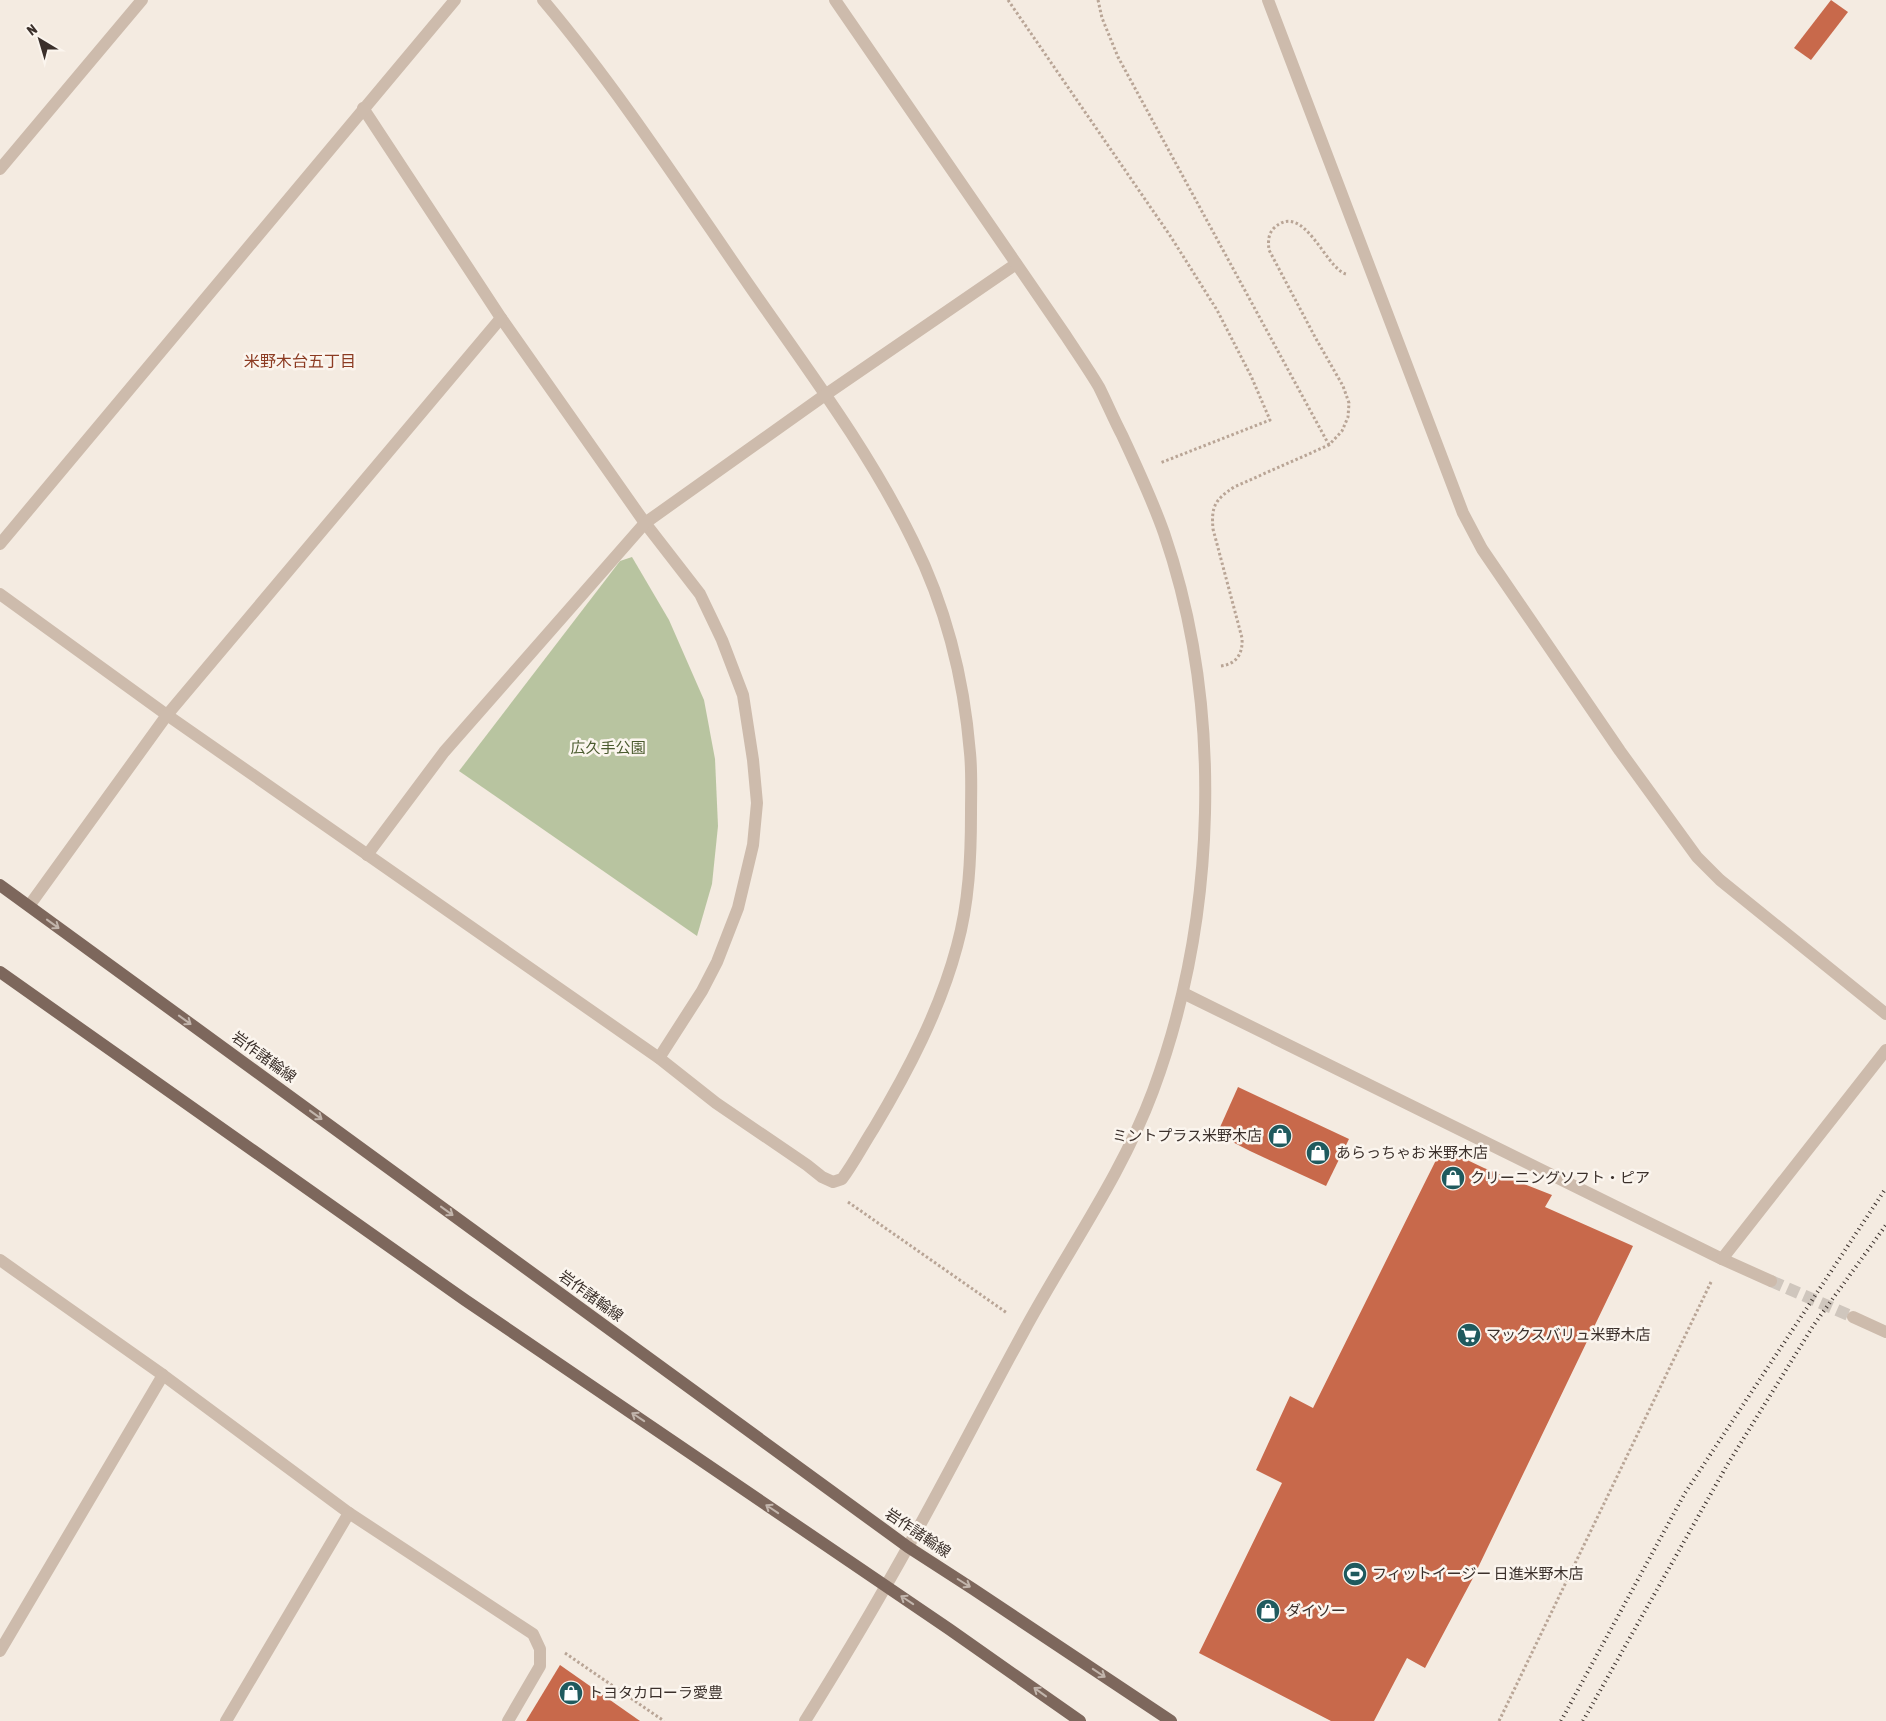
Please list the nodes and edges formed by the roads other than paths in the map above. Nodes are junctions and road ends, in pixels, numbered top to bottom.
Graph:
1 (142, 0) edge
2 (455, 0) edge
3 (543, 0) edge
4 (835, 0) edge
5 (1268, 0) edge
6 (363, 108) junction
7 (0, 170) edge
8 (1016, 264) junction
9 (501, 318) junction
10 (825, 395) junction
11 (644, 523) junction
12 (0, 544) edge
13 (0, 594) edge
14 (167, 715) junction
15 (367, 854) junction
16 (0, 885) edge
17 (29, 906) junction
18 (0, 972) edge
19 (1183, 994) junction
20 (1886, 1014) edge
21 (1886, 1050) edge
22 (659, 1058) junction
23 (1722, 1259) junction
24 (0, 1260) edge
25 (1771, 1281) tunnel mouth
26 (1852, 1317) tunnel mouth
27 (1886, 1332) edge
28 (162, 1375) junction
29 (349, 1513) junction
30 (908, 1547) junction
31 (886, 1586) junction
32 (0, 1651) edge
33 (226, 1721) edge
34 (508, 1721) edge
35 (805, 1721) edge
36 (1080, 1721) edge
37 (1171, 1721) edge

1 - 7 street
2 - 6 street
3 - 10 street
4 - 8 street
5 - 20 street
6 - 9 street
6 - 12 street
8 - 10 street
8 - 19 street
9 - 11 street
9 - 14 street
10 - 11 street
10 - 22 street
11 - 15 street
11 - 22 street
13 - 14 street
14 - 15 street
14 - 17 street
15 - 22 street
16 - 17 main road, 岩作諸輪線
17 -> 30 main road, 岩作諸輪線
31 -> 18 main road
19 - 23 street
19 - 30 street
21 - 23 street
23 - 25 street
24 - 28 street
26 - 27 street
28 - 29 street
28 - 32 street
29 - 33 street
29 - 34 street
30 - 31 street
30 -> 37 main road, 岩作諸輪線
31 - 35 street
36 -> 31 main road

